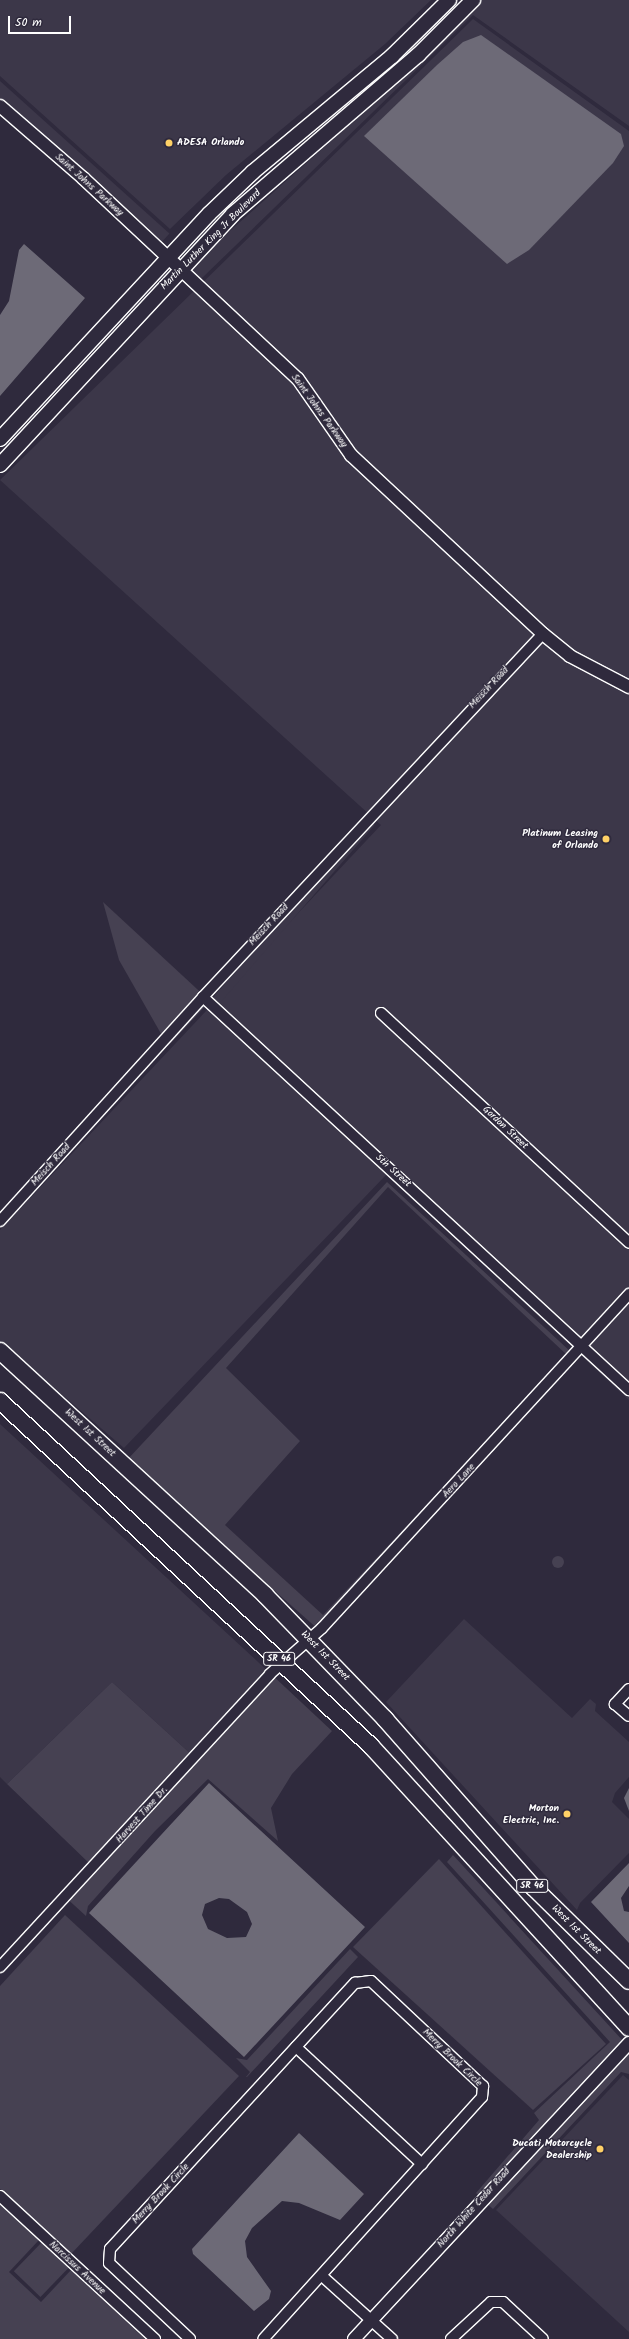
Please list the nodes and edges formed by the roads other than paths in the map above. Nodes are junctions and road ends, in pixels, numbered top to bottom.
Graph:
1 (449, 0) edge
2 (473, 0) edge
3 (0, 106) edge
4 (310, 124) junction
5 (332, 128) junction
6 (168, 258) junction
7 (181, 269) junction
8 (66, 368) junction
9 (28, 435) junction
10 (0, 439) edge
11 (0, 465) edge
12 (543, 634) junction
13 (629, 687) edge
14 (203, 997) junction
15 (381, 1013) dead end
16 (0, 1221) edge
17 (629, 1243) edge
18 (629, 1294) edge
19 (582, 1346) junction
20 (0, 1351) edge
21 (629, 1390) edge
22 (0, 1401) edge
23 (309, 1639) junction
24 (282, 1662) junction
25 (629, 1689) edge
26 (629, 1716) edge
27 (0, 1967) edge
28 (629, 1981) edge
29 (605, 2002) junction
30 (629, 2014) edge
31 (629, 2028) edge
32 (629, 2042) edge
33 (296, 2047) junction
34 (422, 2164) junction
35 (0, 2196) edge
36 (322, 2276) junction
37 (371, 2320) junction
38 (155, 2339) edge
39 (190, 2339) edge
40 (263, 2339) edge
41 (354, 2339) edge
42 (392, 2339) edge
43 (451, 2339) edge
44 (543, 2339) edge

1 - 4 main road, Martin Luther King Jr Boulevard
2 - 5 main road, Martin Luther King Jr Boulevard
3 - 6 street, Saint Johns Parkway
4 - 5 main road
4 - 6 main road, Martin Luther King Jr Boulevard
5 - 7 main road, Martin Luther King Jr Boulevard
6 - 7 street, Saint Johns Parkway
6 - 8 main road, Martin Luther King Jr Boulevard
7 - 9 main road, Martin Luther King Jr Boulevard
7 - 12 street, Saint Johns Parkway
8 - 9 main road
8 - 10 main road, Martin Luther King Jr Boulevard
9 - 11 main road, Martin Luther King Jr Boulevard
12 - 13 street, Saint Johns Parkway
12 - 14 street, Meisch Road
14 - 16 street, Meisch Road
14 - 19 street, 5th Street
15 - 17 street, Gordon Street
18 - 19 street, Aero Lane
19 - 21 street, 5th Street
19 - 23 street, Aero Lane
20 - 23 main road, West 1st Street / SR 46
22 - 24 main road, SR 46
23 - 24 street, Aero Lane
23 - 28 main road, West 1st Street / SR 46
24 - 27 street, Harvest Time Dr.
24 - 29 main road, SR 46
25 - 26 street
29 - 30 main road
29 - 31 main road, SR 46
32 - 37 street, North White Cedar Road
33 - 34 street
33 - 34 street, Merry Brook Circle
33 - 39 street, Merry Brook Circle
34 - 36 street, Merry Brook Circle
35 - 38 street, Narcissus Avenue
36 - 37 street
36 - 40 street, Merry Brook Circle
37 - 41 street, North White Cedar Road
37 - 42 street
43 - 44 street

